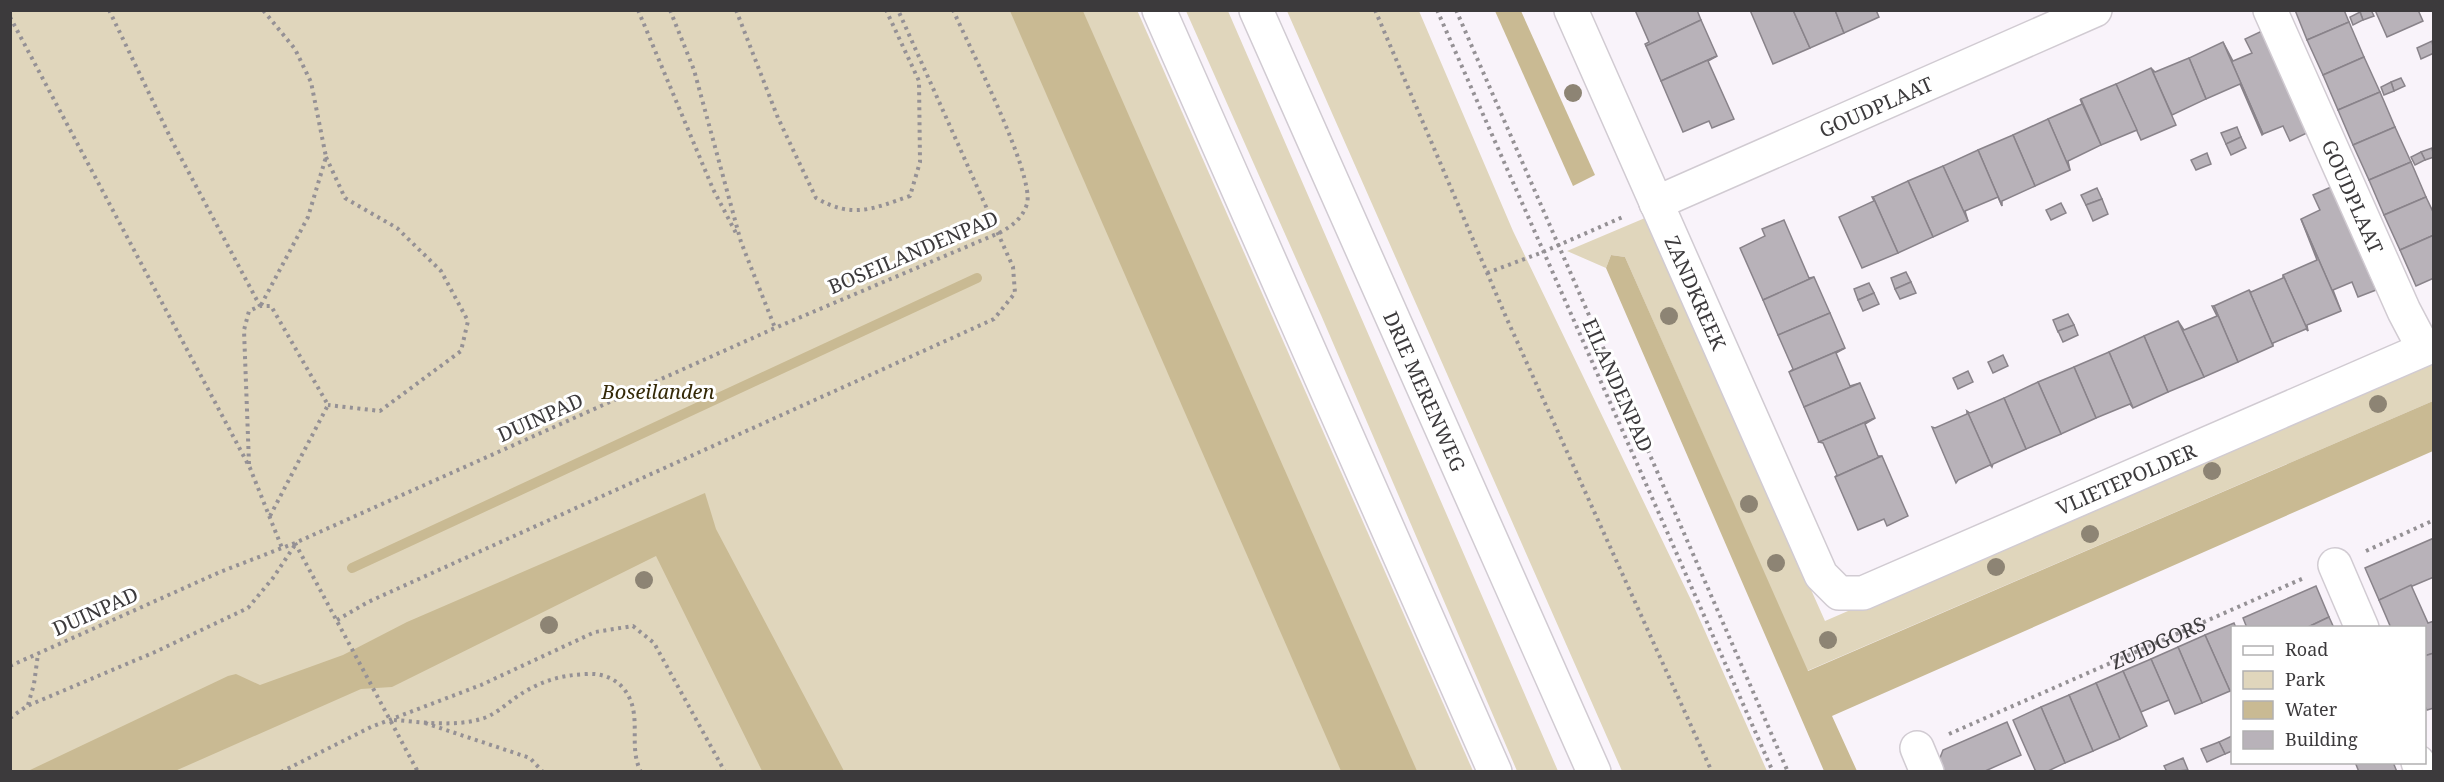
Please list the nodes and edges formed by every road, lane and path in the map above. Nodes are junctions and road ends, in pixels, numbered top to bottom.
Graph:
1 (109, 10) edge
2 (263, 10) edge
3 (638, 10) edge
4 (670, 10) edge
5 (736, 10) edge
6 (886, 10) edge
7 (898, 10) edge
8 (953, 10) edge
9 (1159, 10) edge
10 (1256, 10) edge
11 (1375, 10) edge
12 (1437, 10) edge
13 (1456, 10) edge
14 (1571, 10) edge
15 (2095, 10) edge
16 (2270, 10) edge
17 (10, 17) edge
18 (326, 157) junction
19 (1656, 203) junction
20 (999, 233) junction
21 (741, 242) junction
22 (1558, 244) junction
23 (1543, 252) junction
24 (1487, 273) junction
25 (260, 306) junction
26 (776, 327) junction
27 (2429, 347) edge
28 (328, 405) junction
29 (250, 468) junction
30 (270, 516) junction
31 (2433, 520) edge
32 (296, 543) junction
33 (282, 548) junction
34 (2335, 565) junction
35 (1821, 575) joint
36 (337, 620) junction
37 (2362, 626) edge
38 (39, 653) junction
39 (10, 666) edge
40 (27, 706) junction
41 (10, 718) edge
42 (390, 719) junction
43 (421, 722) junction
44 (1922, 760) edge
45 (281, 771) edge
46 (418, 771) edge
47 (543, 771) edge
48 (641, 771) edge
49 (725, 771) edge
50 (1495, 771) edge
51 (1594, 771) edge
52 (1712, 771) edge
53 (1773, 771) edge
54 (1788, 771) edge

1 - 25 path
2 - 18 path
3 - 21 path
4 - 21 path
5 - 6 path
7 - 20 path
8 - 20 path, BOSEILANDENPAD
9 - 50 main road
10 - 51 main road, DRIE MERENWEG
11 - 24 path
12 - 23 path, EILANDENPAD
13 - 22 path
14 - 19 main road, ZANDKREEK
15 - 19 main road, GOUDPLAAT
16 - 27 main road, GOUDPLAAT
17 - 29 path
18 - 25 path
18 - 28 path
19 - 22 path
19 - 35 main road, ZANDKREEK
20 - 26 path, BOSEILANDENPAD
20 - 36 path
21 - 26 path
22 - 23 path
22 - 54 path
23 - 24 path
23 - 53 path, EILANDENPAD
24 - 52 path
25 - 28 path
25 - 29 path
26 - 32 path, DUINPAD
27 - 35 main road, VLIETEPOLDER
28 - 30 path
29 - 30 path
30 - 33 path
31 - 34 path, ZUIDGORS
32 - 33 path, DUINPAD
32 - 36 path
32 - 40 path
33 - 38 path, DUINPAD
34 - 37 main road
34 - 44 path, ZUIDGORS
36 - 42 path
38 - 39 path, DUINPAD
38 - 40 path
40 - 41 path
42 - 43 path
42 - 45 path
42 - 46 path
42 - 49 path
43 - 47 path
43 - 48 path

